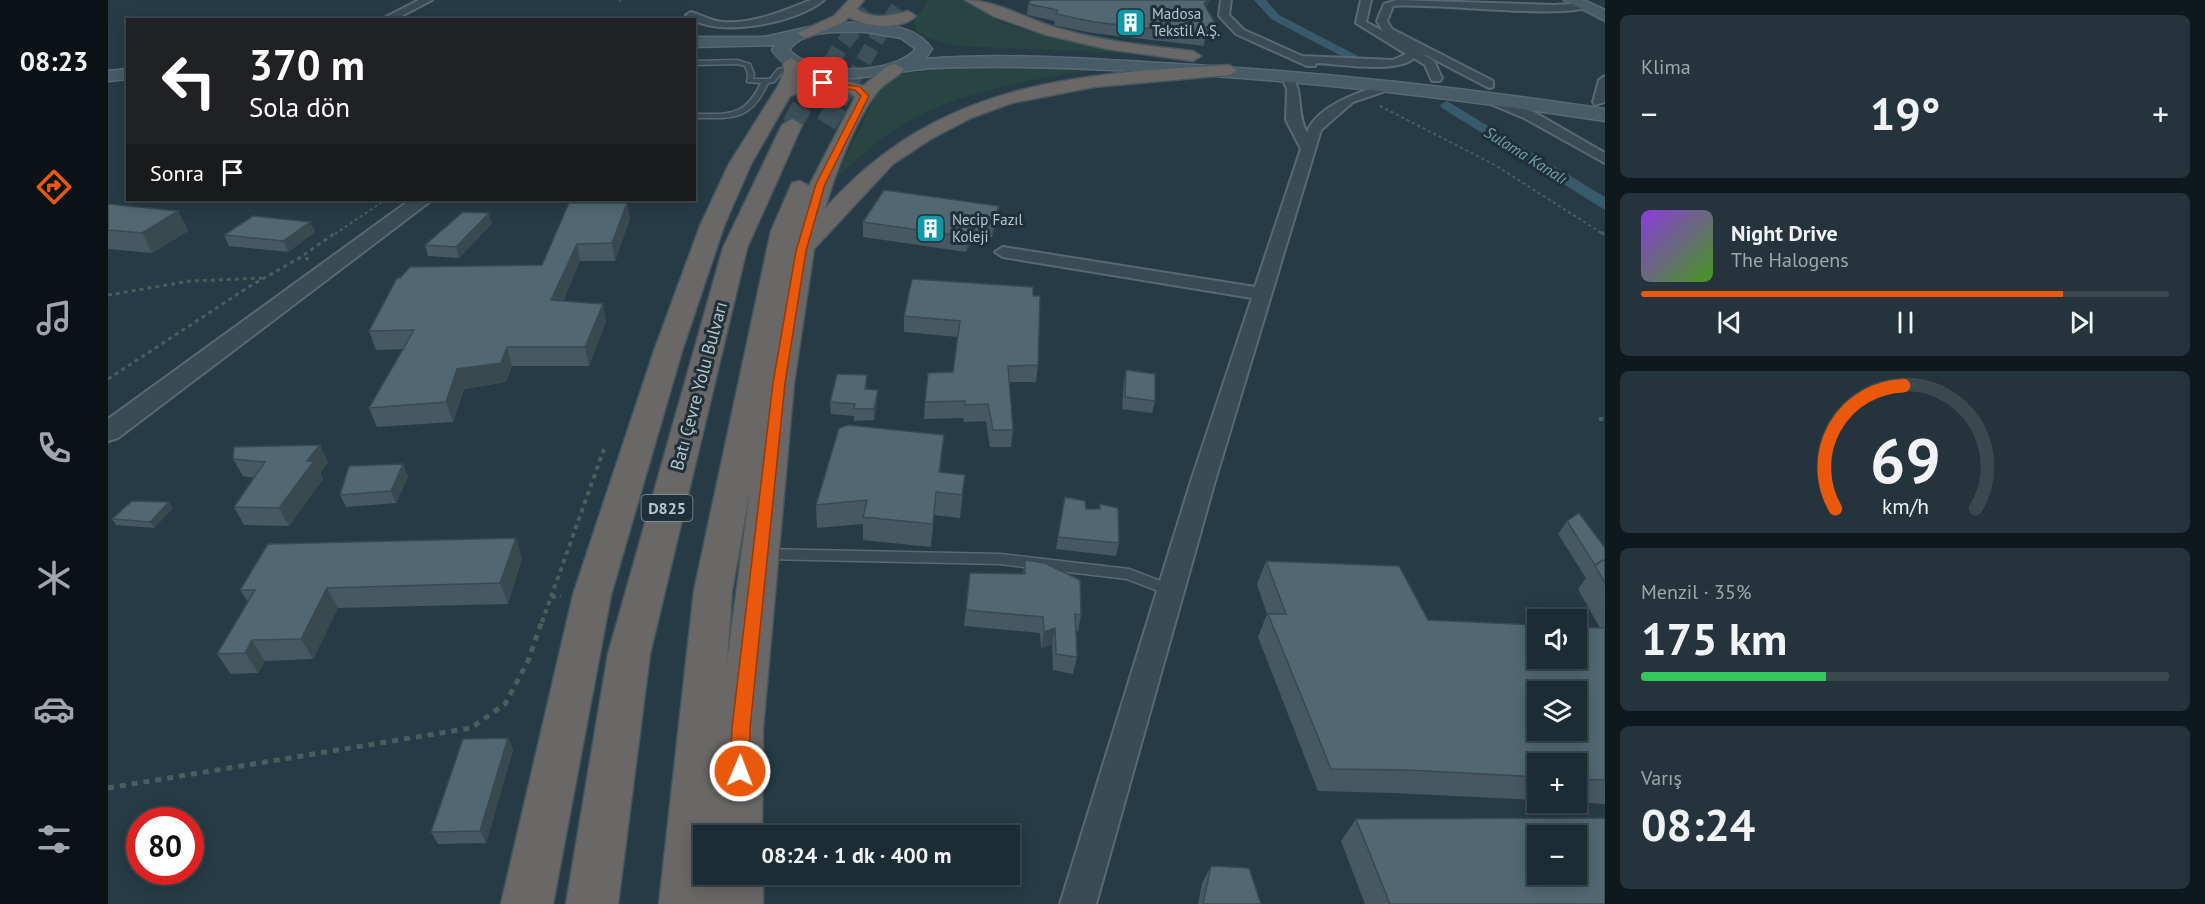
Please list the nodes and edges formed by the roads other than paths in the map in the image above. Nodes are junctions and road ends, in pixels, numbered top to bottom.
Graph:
1 (426, 0) edge
2 (819, 0) edge
3 (918, 0) edge
4 (972, 0) edge
5 (1226, 0) edge
6 (1366, 0) edge
7 (1519, 0) edge
8 (1581, 2) edge
9 (853, 5) edge
10 (1550, 8) junction
11 (1605, 8) edge
12 (691, 15) dead end
13 (908, 16) junction
14 (1605, 16) edge
15 (389, 18) edge
16 (696, 42) edge
17 (919, 42) junction
18 (696, 49) edge
19 (1417, 51) junction
20 (1305, 62) junction
21 (696, 63) edge
22 (1233, 65) junction
23 (899, 68) junction
24 (788, 70) junction
25 (126, 74) edge
26 (108, 76) edge
27 (1287, 76) junction
28 (1436, 78) junction
29 (1605, 80) edge
30 (126, 84) edge
31 (108, 86) edge
32 (1394, 86) junction
33 (1491, 95) junction
34 (865, 96) junction
35 (1603, 110) edge
36 (696, 116) edge
37 (826, 124) tunnel mouth
38 (1308, 149) junction
39 (1605, 159) edge
40 (421, 201) edge
41 (801, 251) junction
42 (1003, 252) dead end
43 (1263, 294) junction
44 (108, 432) edge
45 (760, 554) junction
46 (1171, 591) junction
47 (738, 825) edge
48 (738, 885) edge
49 (527, 904) edge
50 (592, 904) edge
51 (686, 904) edge
52 (737, 904) edge
53 (1078, 904) edge

1 - 15 street
2 - 12 street
3 - 13 highway
4 - 22 highway
5 - 20 street
6 - 19 street
7 - 10 street
8 - 10 street
8 - 11 main road
8 - 14 main road
9 - 13 highway
9 - 24 highway
10 - 19 street
13 - 17 highway
16 - 24 main road
17 - 22 main road
17 - 23 main road
17 - 24 main road
18 - 24 main road
19 - 20 street
19 - 28 street
19 - 33 street
20 - 22 main road
20 - 28 main road
21 - 24 lane
22 - 23 main road
22 - 27 main road
22 - 41 highway
23 - 24 main road
23 - 34 highway
24 - 34 highway
24 - 36 lane
24 - 49 highway
24 - 50 highway, Batı Çevre Yolu Bulvarı / D825
25 - 26 main road
27 - 32 main road
27 - 38 street
28 - 33 main road
29 - 35 street
30 - 31 main road
32 - 33 main road
32 - 38 street
33 - 35 main road
33 - 39 street
34 - 41 highway
37 - 51 highway
38 - 43 street
40 - 44 street
41 - 45 highway
42 - 43 street
43 - 46 street
45 - 46 lane
45 - 47 highway
46 - 53 street
48 - 52 highway

